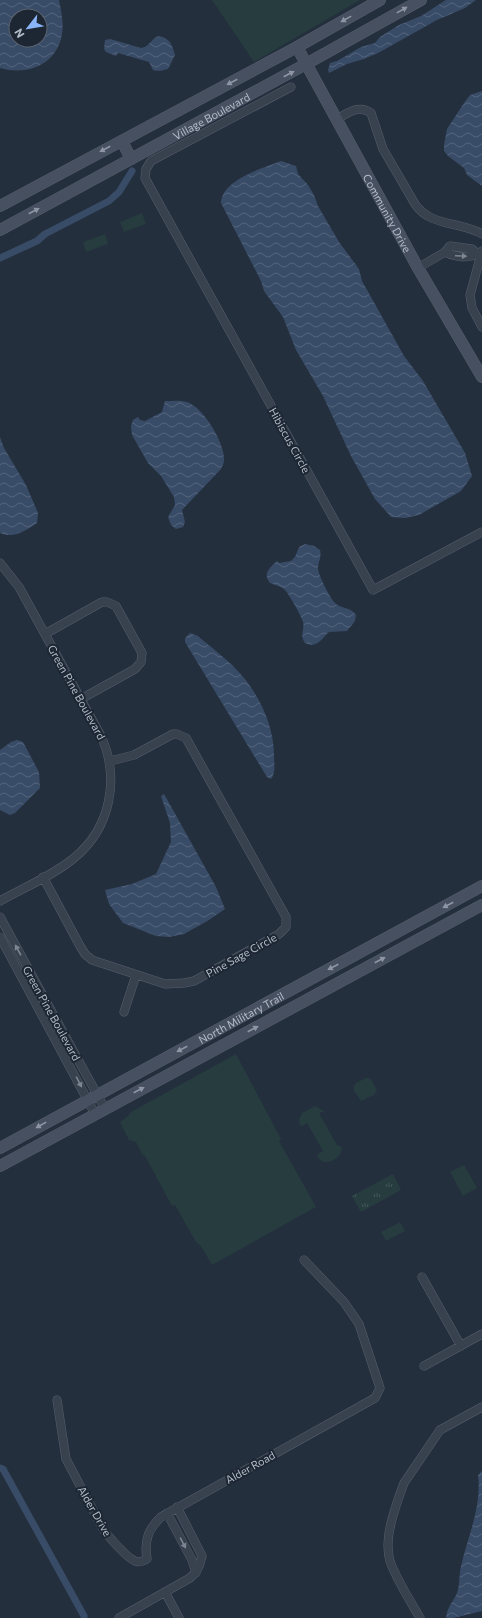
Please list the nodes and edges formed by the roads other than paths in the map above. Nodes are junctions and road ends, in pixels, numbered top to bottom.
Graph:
1 (380, 0) edge
2 (421, 0) edge
3 (297, 47) junction
4 (306, 64) junction
5 (290, 87) dead end
6 (337, 119) junction
7 (122, 141) junction
8 (132, 159) junction
9 (0, 206) edge
10 (0, 230) edge
11 (482, 234) edge
12 (481, 252) edge
13 (418, 268) junction
14 (482, 327) edge
15 (482, 377) edge
16 (482, 532) edge
17 (0, 563) edge
18 (44, 634) junction
19 (81, 699) junction
20 (110, 761) junction
21 (43, 877) junction
22 (482, 886) edge
23 (0, 901) edge
24 (482, 905) edge
25 (0, 917) edge
26 (402, 929) junction
27 (0, 937) edge
28 (411, 944) junction
29 (136, 975) junction
30 (124, 1012) dead end
31 (92, 1097) junction
32 (100, 1111) junction
33 (0, 1148) edge
34 (0, 1166) edge
35 (304, 1260) dead end
36 (422, 1277) dead end
37 (482, 1334) edge
38 (460, 1346) junction
39 (424, 1366) dead end
40 (57, 1400) dead end
41 (482, 1407) edge
42 (173, 1510) junction
43 (196, 1573) junction
44 (165, 1592) junction
45 (119, 1618) edge
46 (179, 1618) edge
47 (420, 1618) edge

1 -> 3 street, Village Boulevard
4 -> 2 street, Village Boulevard
3 - 4 street, Community Drive
3 -> 7 street, Village Boulevard
4 - 6 street, Community Drive
8 -> 4 street, Village Boulevard
5 - 16 street, Hibiscus Circle
6 - 11 street
6 - 13 street, Community Drive
7 - 8 street
7 -> 9 street, Village Boulevard
10 -> 8 street, Village Boulevard
12 - 13 street
12 - 14 street
13 - 15 street, Community Drive
17 - 18 street, Green Pine Boulevard
18 - 19 street, Green Pine Boulevard
18 - 19 street
19 - 20 street, Green Pine Boulevard
20 - 21 street, Green Pine Boulevard
20 - 29 street, Pine Sage Circle
21 - 23 street, Green Pine Boulevard
21 - 29 street, Pine Sage Circle
22 -> 26 street, North Military Trail
24 - 28 street, North Military Trail
31 -> 25 street, Green Pine Boulevard
26 - 28 street
26 -> 31 street, North Military Trail
27 -> 31 street, Green Pine Boulevard
32 -> 28 street, North Military Trail
29 - 30 street
31 - 32 street, Green Pine Boulevard
31 -> 33 street, North Military Trail
32 - 34 street, North Military Trail
35 - 42 street, Alder Road
36 - 38 street
37 - 38 street
38 - 39 street
40 - 42 street, Alder Drive
41 - 47 street
42 -> 43 street
42 - 43 street
43 - 44 street
44 - 45 street
44 - 46 street

